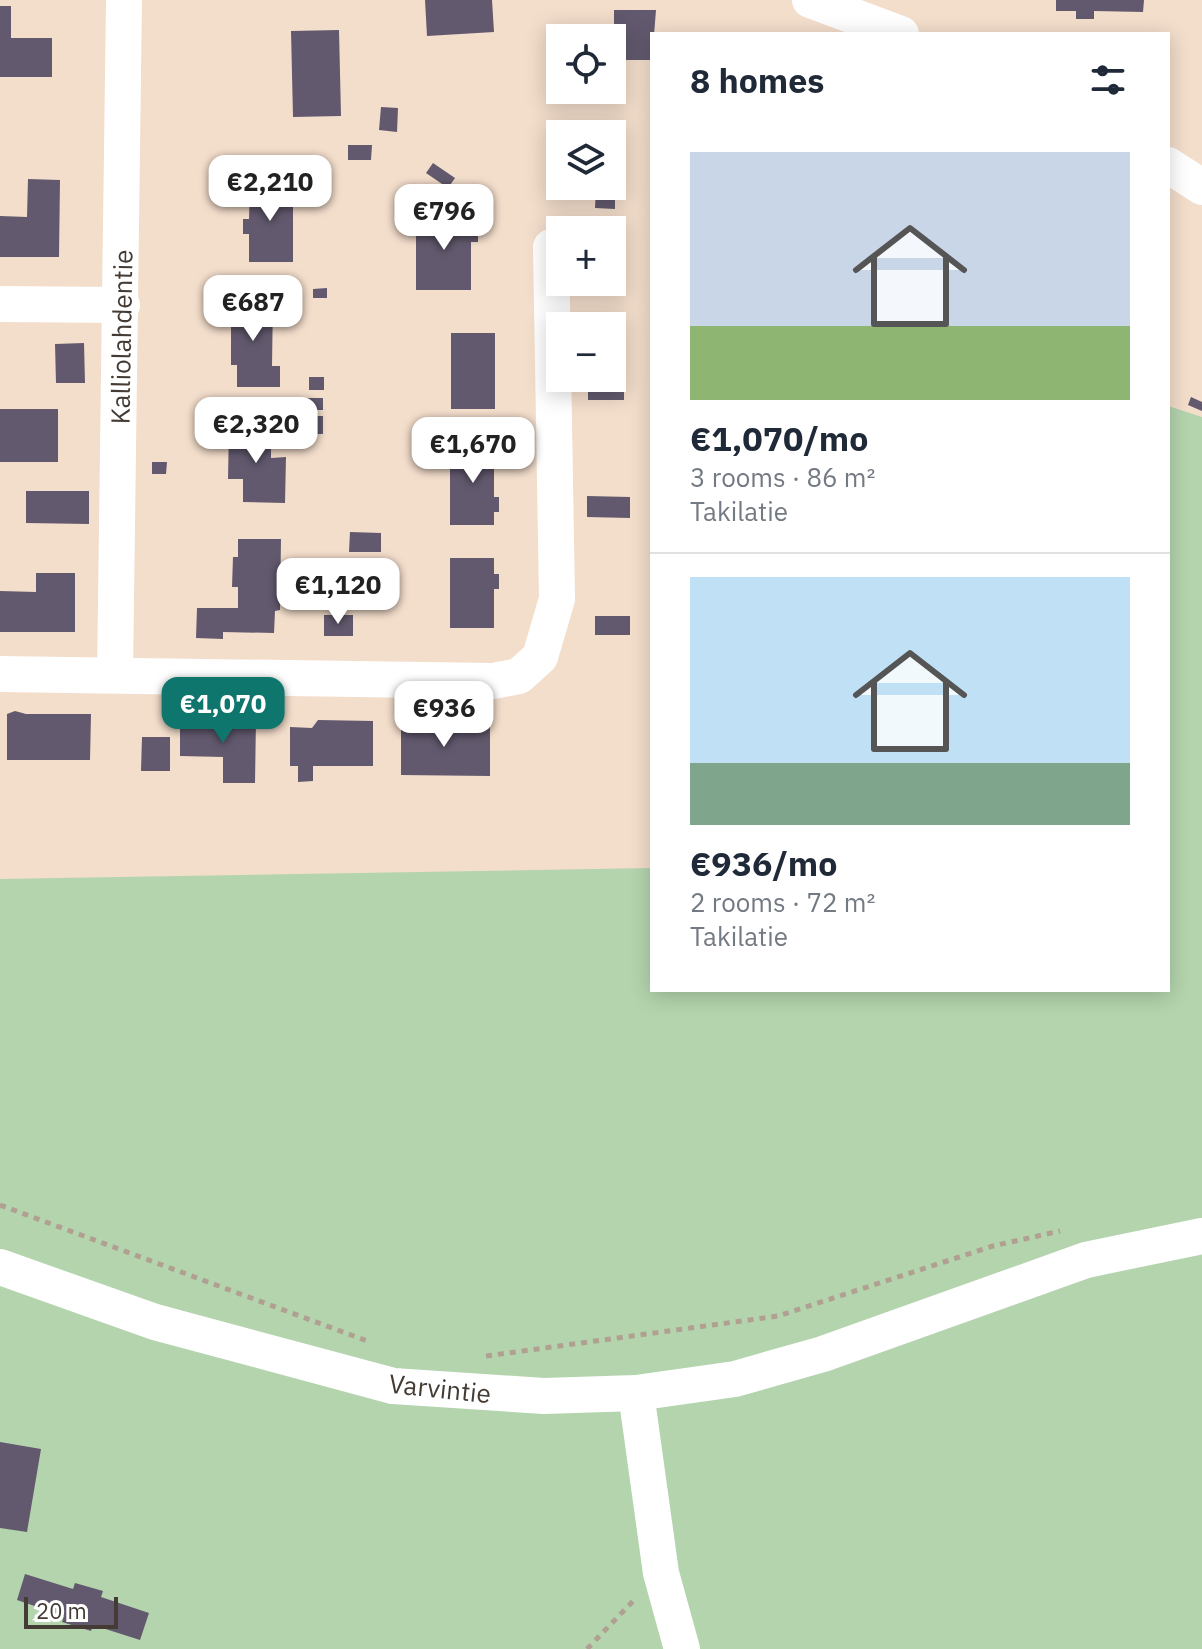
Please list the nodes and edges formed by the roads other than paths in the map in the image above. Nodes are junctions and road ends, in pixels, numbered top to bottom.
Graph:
1 (124, 0) edge
2 (810, 0) edge
3 (896, 32) edge
4 (1170, 166) edge
5 (1202, 187) edge
6 (552, 296) edge
7 (0, 304) edge
8 (122, 305) junction
9 (0, 674) edge
10 (115, 675) junction
11 (1202, 1236) edge
12 (0, 1267) edge
13 (636, 1393) junction
14 (682, 1649) edge

1 - 8 street, Kalliolahdentie
2 - 3 street
4 - 5 street
6 - 10 street
7 - 8 street
8 - 10 street, Kalliolahdentie
9 - 10 street
11 - 13 street, Varvintie
12 - 13 street, Varvintie
13 - 14 street

